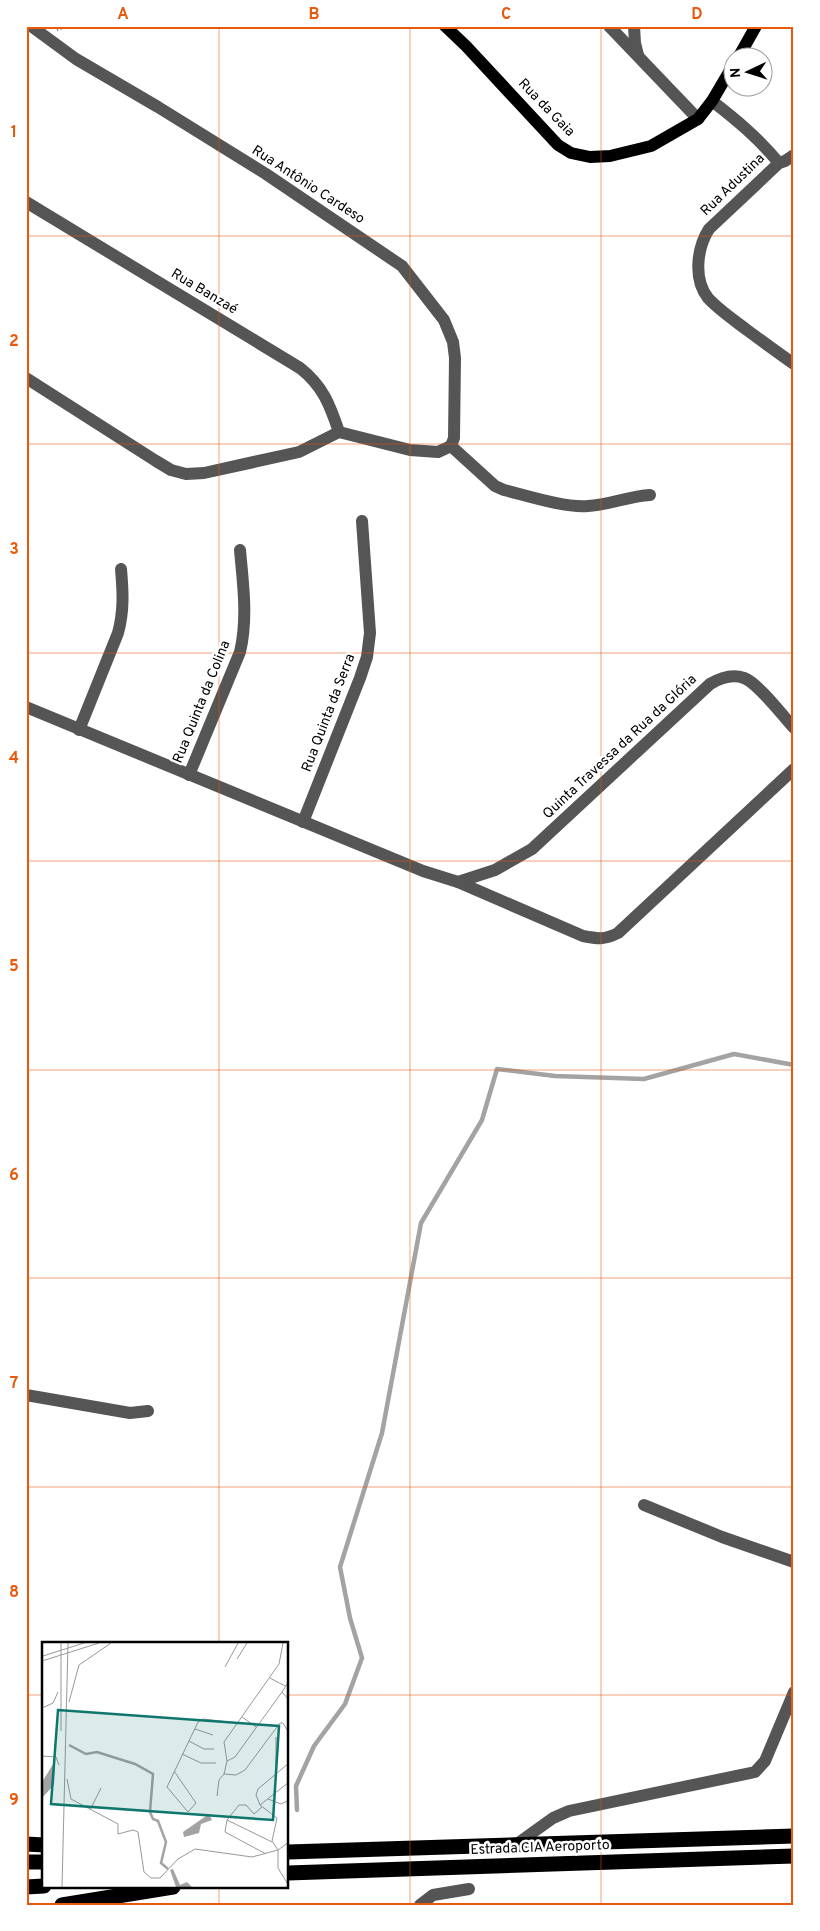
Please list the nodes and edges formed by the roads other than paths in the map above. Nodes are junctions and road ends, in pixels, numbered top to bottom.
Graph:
1 (31, 26) edge
2 (445, 26) edge
3 (609, 26) edge
4 (634, 26) edge
5 (756, 26) edge
6 (744, 48) edge
7 (638, 56) junction
8 (722, 84) edge
9 (712, 101) junction
10 (698, 119) junction
11 (794, 155) edge
12 (779, 163) junction
13 (26, 202) edge
14 (794, 364) edge
15 (26, 378) edge
16 (339, 432) junction
17 (451, 446) junction
18 (650, 494) dead end
19 (362, 521) dead end
20 (240, 550) dead end
21 (122, 569) dead end
22 (26, 707) edge
23 (794, 728) edge
24 (78, 730) junction
25 (794, 769) edge
26 (190, 775) junction
27 (303, 822) junction
28 (458, 882) junction
29 (26, 1395) edge
30 (148, 1410) dead end
31 (644, 1505) dead end
32 (794, 1562) edge
33 (794, 1692) edge
34 (794, 1836) edge
35 (26, 1844) edge
36 (42, 1845) edge
37 (514, 1846) junction
38 (289, 1852) edge
39 (794, 1856) edge
40 (26, 1862) edge
41 (42, 1862) edge
42 (289, 1873) edge
43 (42, 1886) edge
44 (26, 1887) edge
45 (167, 1888) edge
46 (470, 1889) dead end
47 (62, 1905) edge
48 (420, 1905) edge

1 - 17 street, Rua Antônio Cardeso
2 - 10 main road, Rua da Gaia
3 - 7 street
4 - 7 street
5 - 6 main road
7 - 10 street
8 - 9 main road, Rua da Gaia
9 - 10 main road, Rua da Gaia
9 - 12 street, Rua Adustina
11 - 12 street
12 - 14 street, Rua Adustina
13 - 16 street, Rua Banzaé
15 - 16 street
16 - 17 street
17 - 18 street
19 - 27 street, Rua Quinta da Serra
20 - 26 street, Rua Quinta da Colina
21 - 24 street
22 - 24 street
23 - 28 street, Quinta Travessa da Rua da Glória
24 - 26 street
25 - 28 street
26 - 27 street
27 - 28 street
29 - 30 street
31 - 32 street
33 - 37 street
34 - 37 highway, Estrada CIA Aeroporto
35 - 36 highway
37 - 38 highway, Estrada CIA Aeroporto
39 - 42 highway, Estrada CIA Aeroporto
40 - 41 highway
43 - 44 highway
45 - 47 highway
46 - 48 street

